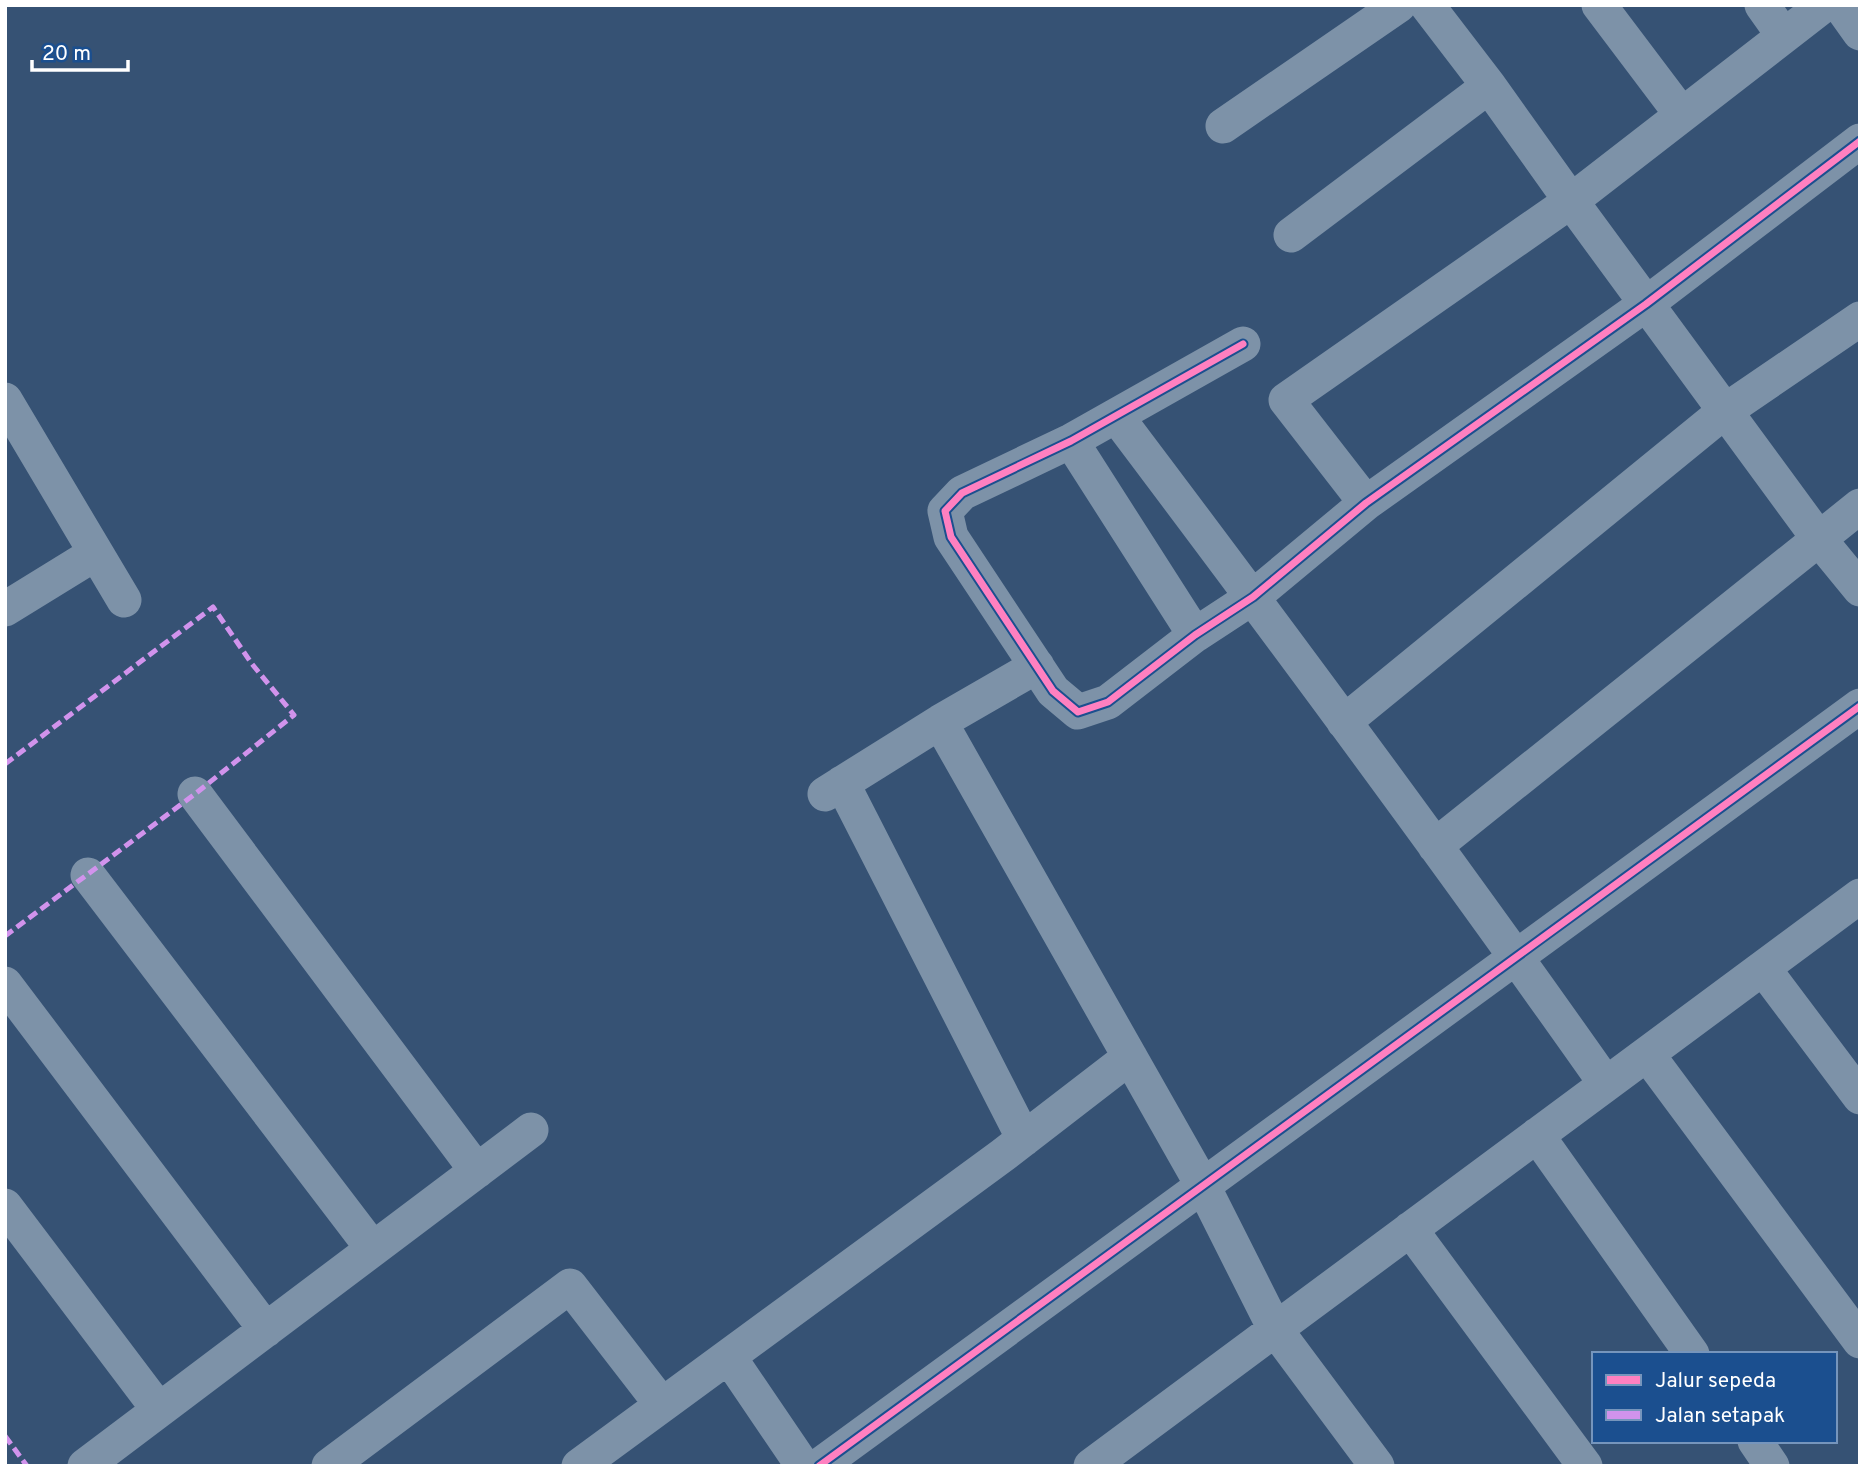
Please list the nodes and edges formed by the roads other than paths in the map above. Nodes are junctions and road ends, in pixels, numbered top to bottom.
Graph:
1 (1399, 5) edge
2 (1427, 5) edge
3 (1599, 5) edge
4 (1762, 5) edge
5 (1824, 5) edge
6 (1840, 5) edge
7 (1860, 33) edge
8 (1784, 36) junction
9 (1489, 86) junction
10 (1682, 115) junction
11 (1223, 126) dead end
12 (1860, 141) edge
13 (1572, 201) junction
14 (1292, 235) dead end
15 (1646, 304) junction
16 (1860, 319) edge
17 (1243, 344) dead end
18 (5, 400) edge
19 (1725, 411) junction
20 (1117, 417) junction
21 (1071, 442) junction
22 (18, 449) edge
23 (1366, 503) junction
24 (1860, 506) edge
25 (1819, 539) junction
26 (96, 553) junction
27 (1860, 589) edge
28 (1253, 597) junction
29 (124, 600) dead end
30 (5, 609) edge
31 (1195, 635) junction
32 (1037, 666) junction
33 (1860, 706) edge
34 (940, 722) junction
35 (1344, 722) junction
36 (195, 794) dead end
37 (1435, 846) junction
38 (88, 875) dead end
39 (1860, 896) edge
40 (1517, 957) junction
41 (1763, 968) junction
42 (5, 984) edge
43 (1647, 1054) junction
44 (1130, 1058) junction
45 (1606, 1084) junction
46 (1860, 1097) edge
47 (531, 1130) dead end
48 (1536, 1135) junction
49 (1024, 1139) junction
50 (477, 1171) junction
51 (1203, 1186) junction
52 (5, 1206) edge
53 (1410, 1229) junction
54 (373, 1249) junction
55 (1275, 1329) junction
56 (266, 1330) junction
57 (1860, 1342) edge
58 (1691, 1352) edge
59 (729, 1357) junction
60 (662, 1405) junction
61 (159, 1410) junction
62 (1756, 1443) edge
63 (1366, 1462) edge
64 (85, 1466) edge
65 (328, 1466) edge
66 (579, 1466) edge
67 (803, 1466) edge
68 (819, 1466) edge
69 (1090, 1466) edge
70 (1585, 1466) edge
71 (1772, 1466) edge

1 - 11 street
2 - 9 street
3 - 10 street
4 - 8 street
5 - 8 street
6 - 7 street
8 - 10 street
9 - 13 street
9 - 14 street
10 - 13 street
12 - 15 street
13 - 15 street
13 - 23 street
15 - 19 street
15 - 23 street
16 - 19 street
17 - 20 street
18 - 22 street
19 - 25 street
19 - 35 street
20 - 21 street
20 - 28 street
21 - 31 street
21 - 32 street
22 - 26 street
23 - 28 street
24 - 25 street
25 - 27 street
25 - 37 street
26 - 29 street
26 - 30 street
28 - 31 street
28 - 35 street
31 - 32 street
32 - 34 street
33 - 40 street
34 - 44 street
34 - 49 street
35 - 37 street
36 - 50 street
37 - 40 street
38 - 54 street
39 - 41 street
40 - 45 street
40 - 51 street
41 - 43 street
41 - 46 street
42 - 56 street
43 - 45 street
43 - 57 street
44 - 49 street
44 - 51 street
45 - 48 street
47 - 50 street
48 - 53 street
48 - 58 street
49 - 59 street
50 - 54 street
51 - 55 street
51 - 68 street
52 - 61 street
53 - 55 street
53 - 70 street
54 - 56 street
55 - 63 street
55 - 69 street
56 - 61 street
59 - 60 street
59 - 67 street
60 - 65 street
60 - 66 street
61 - 64 street
62 - 71 street

